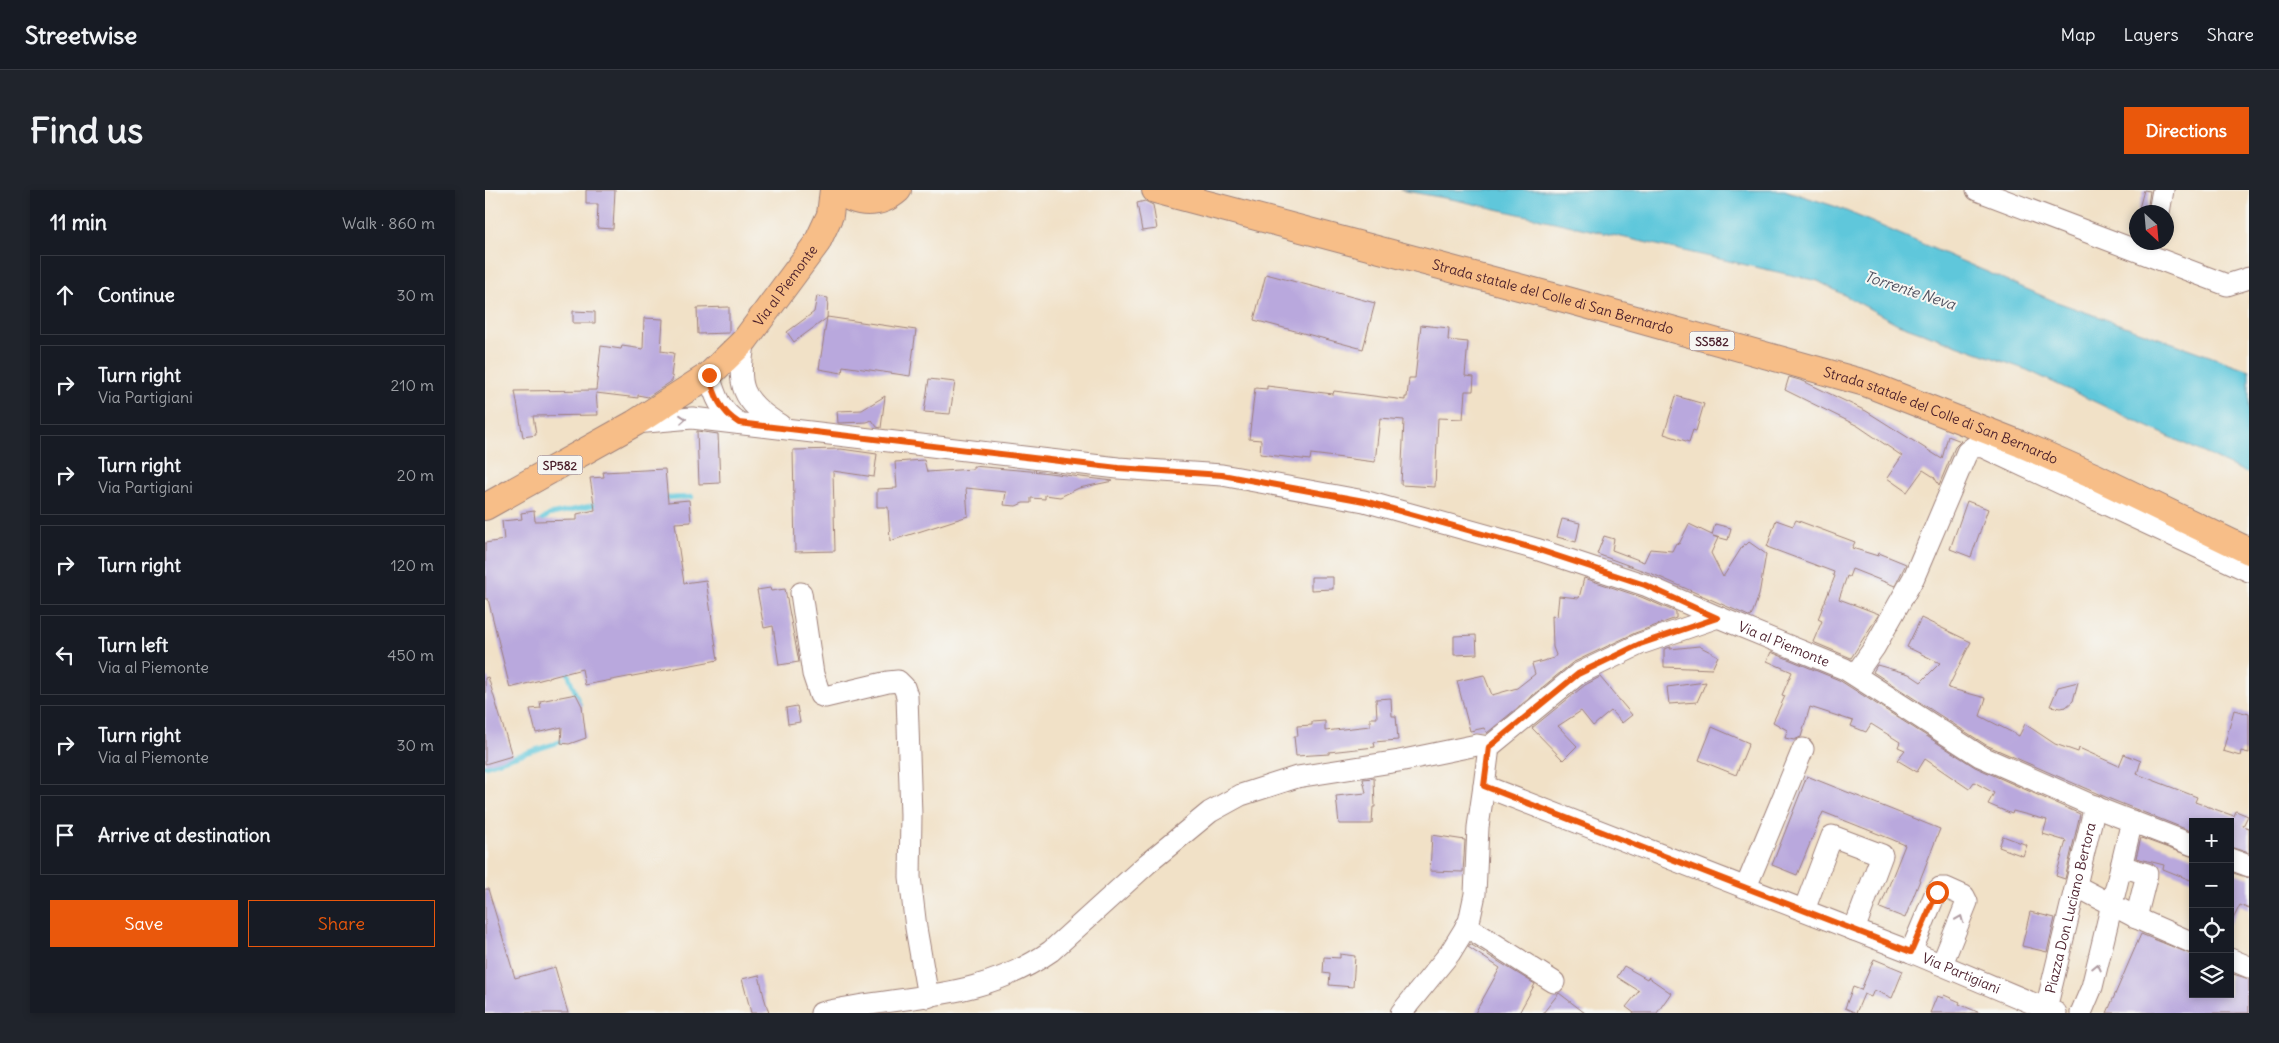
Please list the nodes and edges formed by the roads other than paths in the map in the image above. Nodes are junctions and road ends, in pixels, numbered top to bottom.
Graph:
1 (833, 190) edge
2 (839, 190) edge
3 (898, 190) edge
4 (1155, 190) edge
5 (1977, 190) edge
6 (2163, 190) edge
7 (865, 202) junction
8 (2160, 205) edge
9 (824, 230) junction
10 (2129, 241) edge
11 (2154, 250) edge
12 (2249, 278) edge
13 (745, 340) junction
14 (709, 375) junction
15 (635, 423) junction
16 (739, 423) junction
17 (785, 428) junction
18 (485, 507) edge
19 (2249, 551) edge
20 (2249, 571) edge
21 (801, 593) dead end
22 (1717, 618) junction
23 (1855, 675) junction
24 (1489, 747) junction
25 (1803, 749) dead end
26 (1484, 786) junction
27 (2095, 806) junction
28 (2132, 821) junction
29 (2189, 842) edge
30 (2234, 860) edge
31 (2121, 866) junction
32 (2249, 866) edge
33 (2076, 886) junction
34 (1746, 887) junction
35 (2112, 905) junction
36 (1804, 910) junction
37 (2136, 918) junction
38 (1466, 926) junction
39 (1854, 930) junction
40 (2189, 941) edge
41 (1911, 952) junction
42 (2234, 961) edge
43 (1942, 964) junction
44 (2249, 967) edge
45 (1554, 982) dead end
46 (928, 996) junction
47 (2051, 1011) edge
48 (821, 1013) edge
49 (1401, 1013) edge
50 (2081, 1013) edge

1 - 9 main road, Via al Piemonte / SP582
2 - 7 main road
3 - 7 main road, Via al Piemonte
4 - 19 main road, Strada statale del Colle di San Bernardo / SS582
5 - 10 street
6 - 8 street
7 - 9 main road, Via al Piemonte / SP582
9 - 13 main road, Via al Piemonte / SP582
11 - 12 street
13 - 14 main road, Via al Piemonte / SP582
13 - 17 street, Via al Piemonte
14 - 15 main road, Via al Piemonte / SP582
14 - 16 street
15 -> 16 street, Via al Piemonte
15 - 18 main road, Via al Piemonte / SP582
16 - 17 street, Via al Piemonte
17 - 22 street, Via al Piemonte
20 - 23 street
21 - 46 street
22 - 23 street, Via al Piemonte
22 - 24 street
23 - 27 street, Via al Piemonte
24 - 26 street
24 - 46 street
25 - 34 street
26 - 34 street, Via Partigiani
26 - 38 street
27 - 28 street, Via al Piemonte
27 - 33 street, Piazza Don Luciano Bertora
28 - 29 street, Via al Piemonte
28 - 31 street
30 - 32 street
31 - 35 street
31 - 37 street
33 - 35 street
33 - 47 street, Piazza Don Luciano Bertora
34 - 36 street, Via Partigiani
35 - 37 street
50 -> 35 street
36 - 39 street, Via Partigiani
36 - 39 street
37 - 40 street
38 - 45 street
38 - 49 street
39 - 41 street, Via Partigiani
41 - 43 street, Via Partigiani
43 -> 41 street
42 - 44 street
43 - 47 street, Via Partigiani
46 - 48 street

